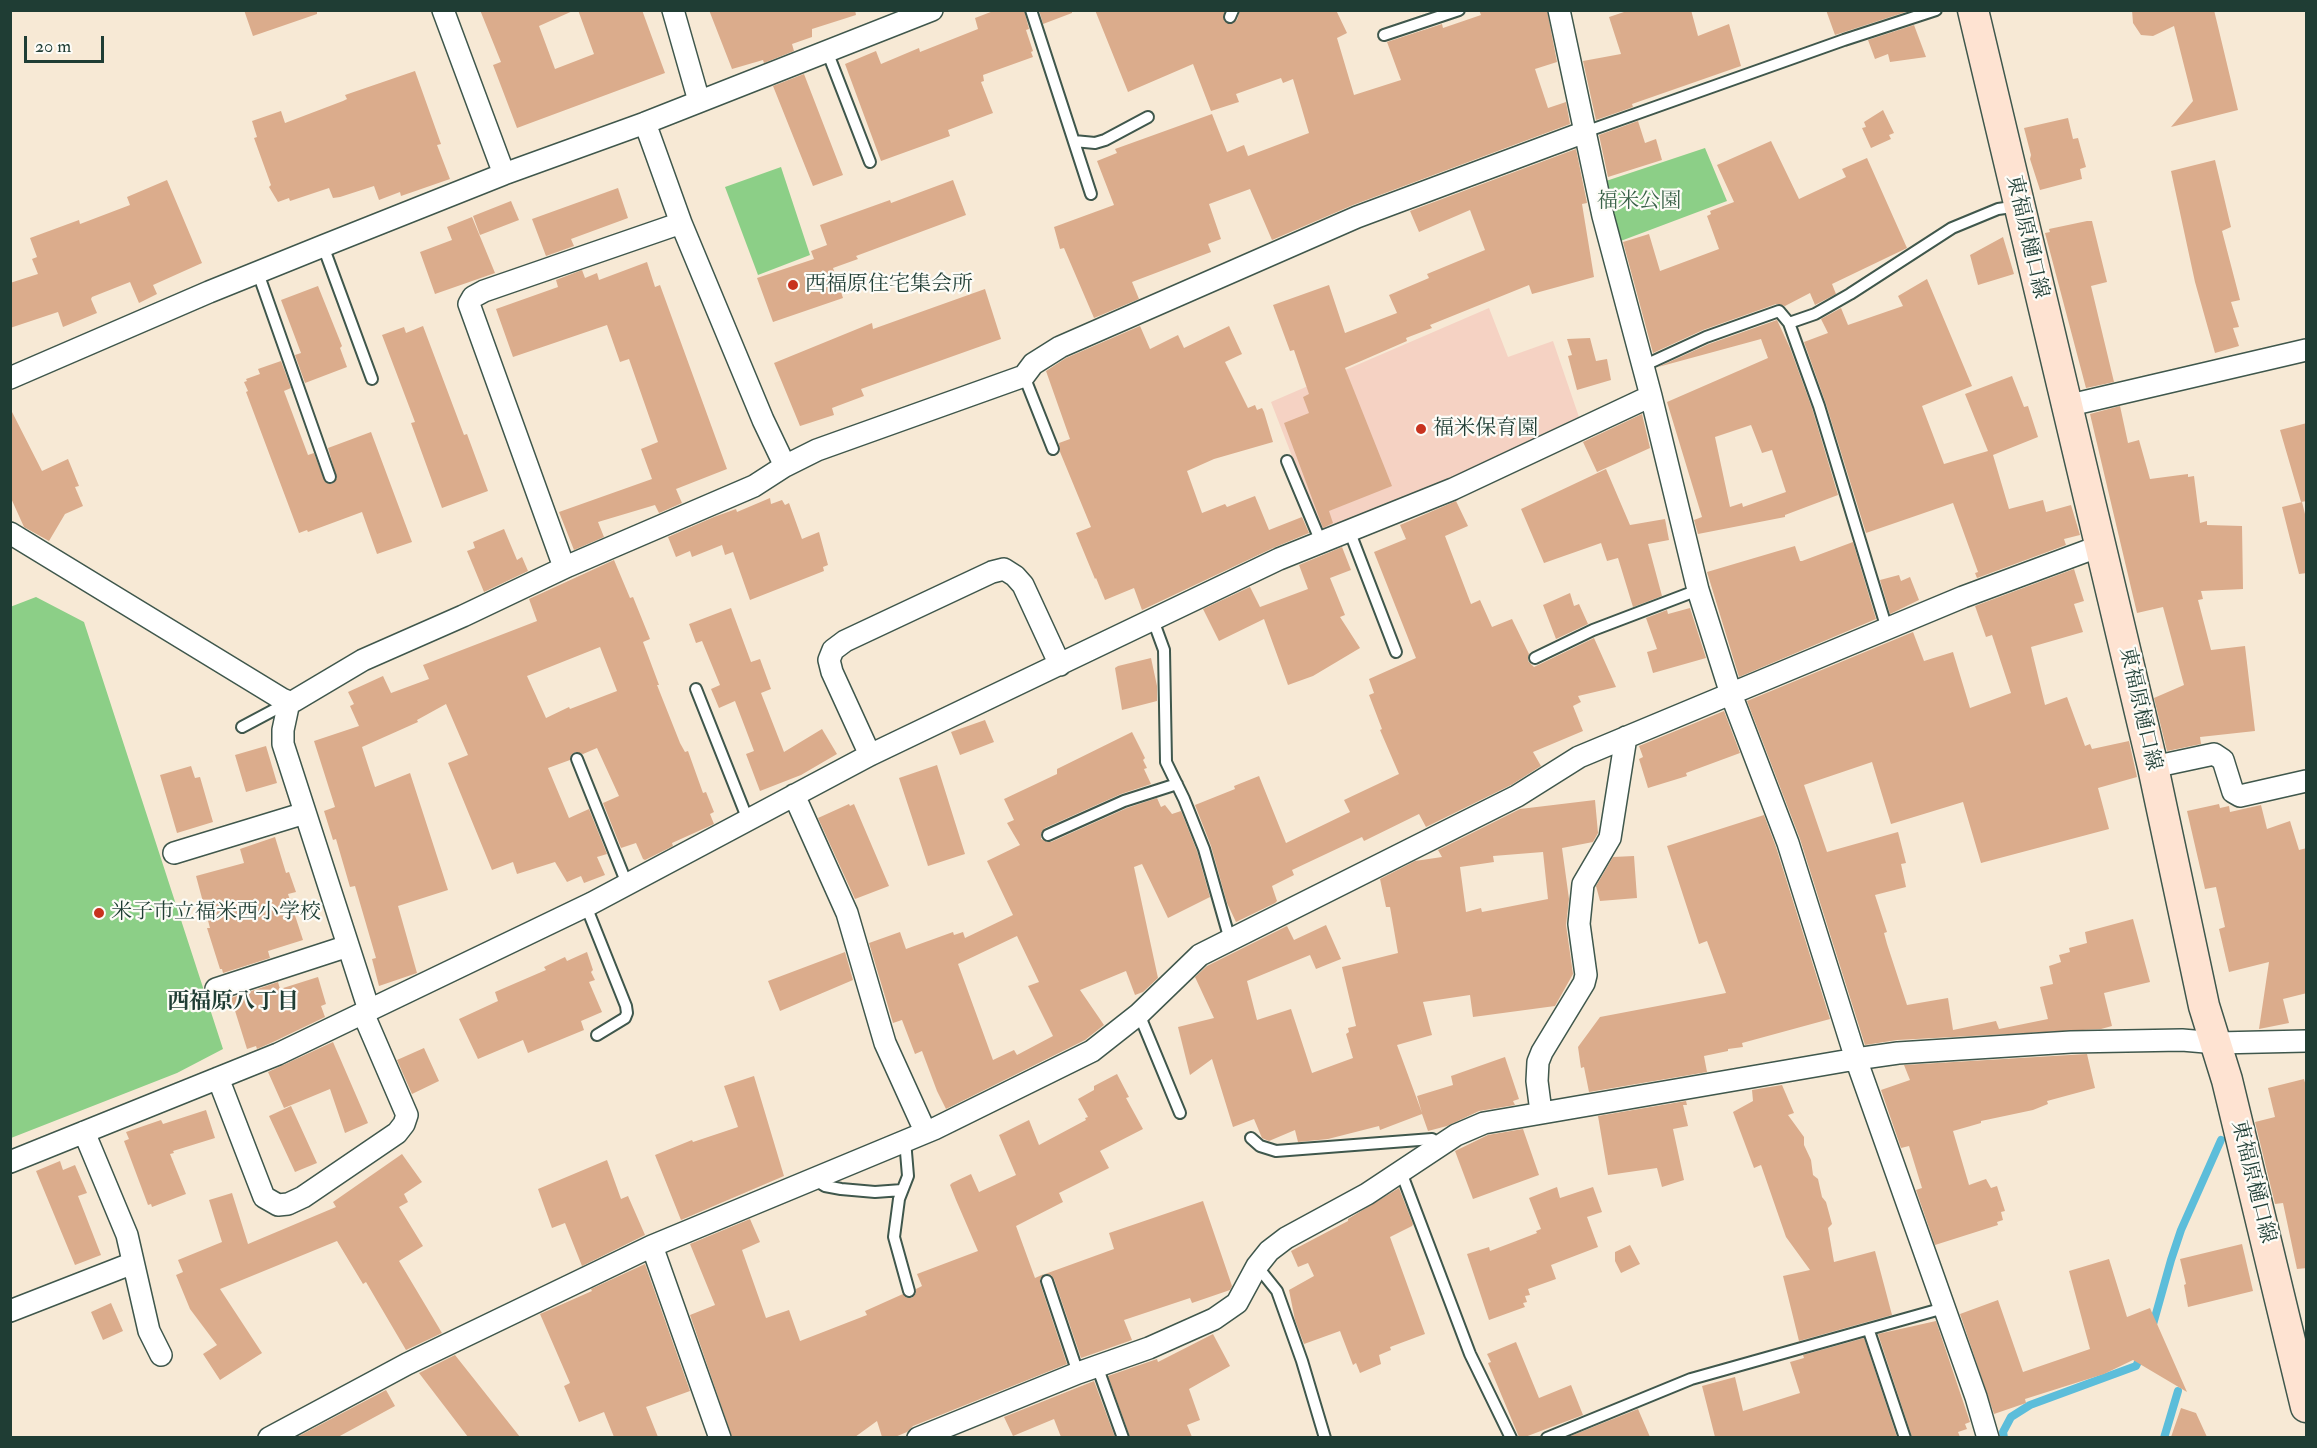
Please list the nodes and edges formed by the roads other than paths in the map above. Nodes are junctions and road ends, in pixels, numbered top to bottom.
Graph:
1 (443, 10) edge
2 (673, 10) edge
3 (932, 10) edge
4 (1031, 10) edge
5 (1459, 10) edge
6 (1559, 10) edge
7 (1936, 10) edge
8 (1973, 10) edge
9 (1384, 35) dead end
10 (826, 51) junction
11 (699, 101) junction
12 (1148, 117) dead end
13 (645, 123) junction
14 (1585, 132) junction
15 (1074, 141) junction
16 (870, 162) dead end
17 (504, 174) junction
18 (1091, 194) dead end
19 (2019, 206) junction
20 (681, 223) junction
21 (323, 246) junction
22 (258, 273) junction
23 (1789, 323) junction
24 (2307, 350) edge
25 (1643, 366) junction
26 (1024, 376) junction
27 (10, 378) edge
28 (372, 379) dead end
29 (1651, 396) junction
30 (2066, 406) junction
31 (1053, 449) dead end
32 (1287, 461) dead end
33 (785, 466) junction
34 (330, 477) dead end
35 (1349, 530) junction
36 (10, 533) edge
37 (1321, 542) junction
38 (2100, 546) junction
39 (564, 567) junction
40 (1698, 590) junction
41 (1153, 621) junction
42 (1887, 629) junction
43 (1396, 652) dead end
44 (1535, 658) dead end
45 (1060, 665) junction
46 (696, 689) dead end
47 (1731, 694) junction
48 (289, 702) junction
49 (242, 727) dead end
50 (1626, 736) junction
51 (870, 755) junction
52 (577, 759) dead end
53 (2153, 767) junction
54 (2307, 781) edge
55 (1177, 784) junction
56 (794, 795) junction
57 (305, 813) junction
58 (748, 820) junction
59 (1048, 835) dead end
60 (174, 853) dead end
61 (627, 885) junction
62 (586, 906) junction
63 (1230, 940) junction
64 (348, 946) junction
65 (216, 989) dead end
66 (366, 1011) junction
67 (1139, 1014) junction
68 (597, 1035) dead end
69 (2307, 1041) edge
70 (2217, 1043) junction
71 (1856, 1059) junction
72 (218, 1078) junction
73 (1541, 1112) junction
74 (1180, 1113) dead end
75 (925, 1131) junction
76 (84, 1132) junction
77 (1251, 1138) dead end
78 (905, 1140) junction
79 (1440, 1144) junction
80 (10, 1162) edge
81 (1401, 1172) junction
82 (812, 1178) junction
83 (902, 1190) junction
84 (652, 1246) junction
85 (133, 1263) junction
86 (1257, 1266) junction
87 (1047, 1281) dead end
88 (909, 1291) dead end
89 (1944, 1308) junction
90 (10, 1311) edge
91 (1869, 1331) junction
92 (161, 1355) dead end
93 (1088, 1370) junction
94 (2307, 1407) edge
95 (269, 1437) edge
96 (720, 1437) edge
97 (918, 1437) edge
98 (1123, 1437) edge
99 (1325, 1437) edge
100 (1510, 1437) edge
101 (1547, 1437) edge
102 (1905, 1437) edge
103 (1989, 1437) edge

1 - 17 street
2 - 11 street
3 - 10 street
4 - 15 lane
5 - 9 lane
6 - 14 street
7 - 14 lane
8 - 19 main road, 東福原樋口線
10 - 11 street
10 - 16 lane
11 - 13 street
12 - 15 lane
13 - 17 street
13 - 20 street
14 - 25 street
14 - 26 street
15 - 18 lane
17 - 21 street
19 - 23 lane
19 - 30 main road, 東福原樋口線
20 - 33 street
20 - 39 street
21 - 22 street
21 - 28 lane
22 - 27 street
22 - 34 lane
23 - 25 lane
23 - 42 lane
24 - 30 street
25 - 29 street
26 - 31 lane
26 - 33 street
29 - 35 street
29 - 40 street
30 - 38 main road, 東福原樋口線
32 - 37 lane
33 - 39 street
35 - 37 street
35 - 43 lane
36 - 48 street
37 - 41 street
38 - 42 street
38 - 53 main road, 東福原樋口線
39 - 48 street
40 - 44 lane
40 - 47 street
41 - 45 street
41 - 55 lane
42 - 47 street
45 - 51 street
45 - 51 street
46 - 58 lane
47 - 50 street
47 - 71 street
48 - 49 lane
48 - 57 street
50 - 63 street
50 - 73 street
51 - 56 street
52 - 61 lane
53 - 54 street
53 - 70 main road, 東福原樋口線
55 - 59 lane
55 - 63 lane
56 - 58 street
56 - 75 street
57 - 60 street
57 - 64 street
58 - 61 street
61 - 62 street
62 - 66 street
62 - 68 lane
63 - 67 street
64 - 65 street
64 - 66 street
66 - 72 street
66 - 72 street
67 - 74 lane
67 - 75 street
69 - 70 street
70 - 71 street
70 - 94 main road, 東福原樋口線
71 - 73 street
71 - 89 street
72 - 76 street
73 - 79 street
75 - 78 street
76 - 80 street
76 - 85 street
77 - 79 lane
78 - 82 street
78 - 83 lane
79 - 81 street
81 - 86 street
81 - 100 lane
82 - 83 lane
82 - 84 street
83 - 88 lane
84 - 95 street
84 - 96 street
85 - 90 street
85 - 92 street
86 - 93 street
86 - 99 lane
87 - 93 lane
89 - 91 lane
89 - 103 street
91 - 101 lane
91 - 102 lane
93 - 97 street
93 - 98 lane

